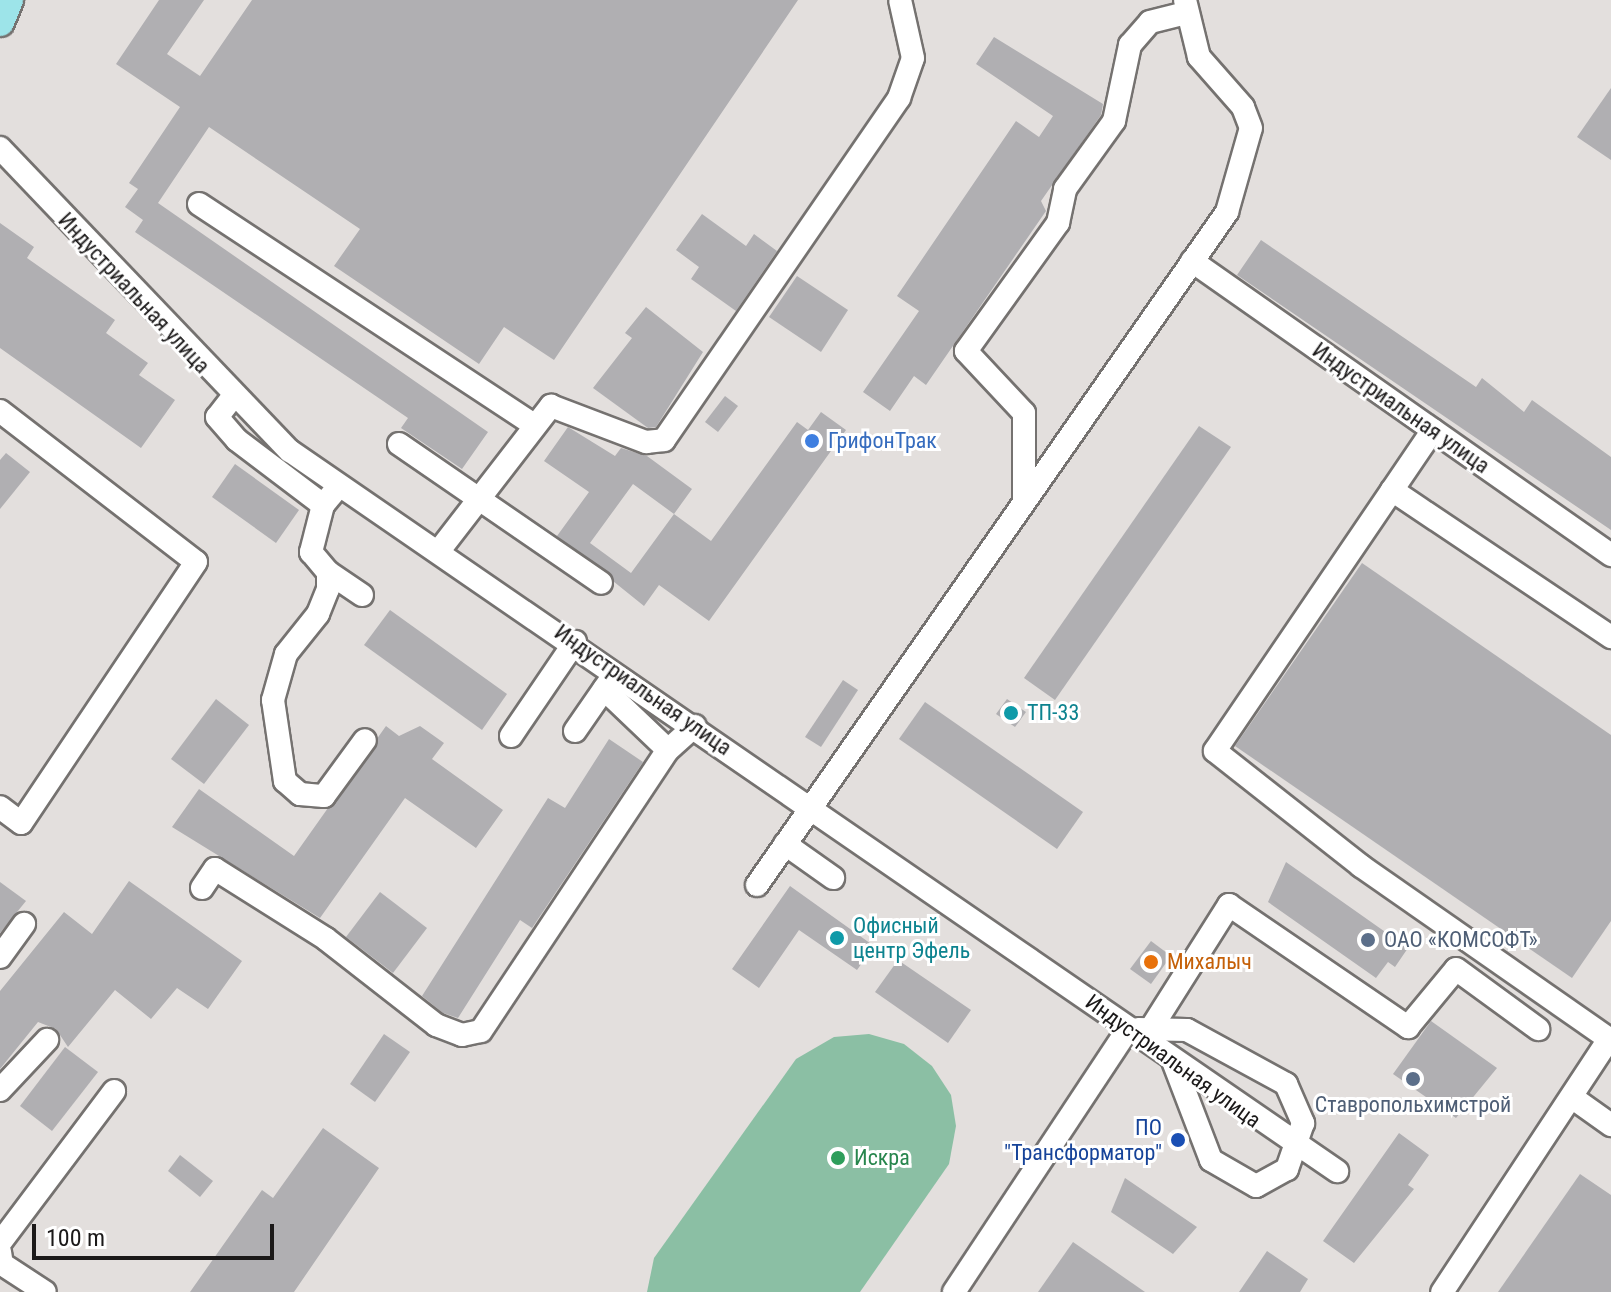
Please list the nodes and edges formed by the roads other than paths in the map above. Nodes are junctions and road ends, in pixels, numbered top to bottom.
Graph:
1 (9, 0) edge
2 (900, 0) edge
3 (1185, 7) edge
4 (0, 22) edge
5 (2, 157) edge
6 (199, 204) dead end
7 (1192, 261) junction
8 (232, 398) junction
9 (0, 411) edge
10 (531, 423) junction
11 (1433, 430) junction
12 (399, 444) dead end
13 (339, 486) junction
14 (1392, 490) junction
15 (475, 501) junction
16 (1024, 502) junction
17 (323, 505) junction
18 (438, 552) junction
19 (1611, 555) edge
20 (328, 572) junction
21 (601, 583) dead end
22 (362, 595) dead end
23 (1611, 637) edge
24 (575, 642) junction
25 (610, 680) junction
26 (695, 726) junction
27 (575, 731) dead end
28 (511, 736) dead end
29 (365, 740) dead end
30 (668, 750) junction
31 (0, 807) edge
32 (811, 807) junction
33 (785, 844) junction
34 (833, 878) dead end
35 (757, 885) dead end
36 (202, 888) dead end
37 (24, 924) dead end
38 (0, 957) edge
39 (1139, 1029) junction
40 (1538, 1029) dead end
41 (1610, 1038) edge
42 (47, 1040) dead end
43 (1173, 1061) junction
44 (0, 1090) edge
45 (114, 1091) dead end
46 (1573, 1098) junction
47 (1611, 1125) edge
48 (1298, 1150) junction
49 (1337, 1171) dead end
50 (0, 1243) edge
51 (0, 1252) edge
52 (45, 1292) edge
53 (954, 1292) edge
54 (1442, 1292) edge

1 - 4 main road
2 - 10 street
3 - 7 street
3 - 16 street
5 - 8 street, Индустриальная улица
6 - 10 street
7 - 11 street, Индустриальная улица
7 - 16 street
8 - 13 street, Индустриальная улица
8 - 17 street
9 - 31 street
10 - 15 street
11 - 14 street
11 - 19 street, Индустриальная улица
12 - 15 street
13 - 17 street
13 - 18 street, Индустриальная улица
14 - 23 street
14 - 41 street
15 - 18 street
15 - 21 street
16 - 32 street
17 - 20 street
18 - 24 street, Индустриальная улица
20 - 22 street
20 - 29 street
24 - 25 street, Индустриальная улица
24 - 28 street
25 - 26 street, Индустриальная улица
25 - 27 street
25 - 30 street
26 - 30 street
26 - 32 street, Индустриальная улица
30 - 36 street
32 - 33 street
32 - 39 street, Индустриальная улица
33 - 34 street
33 - 35 street
37 - 38 street
39 - 40 street
39 - 43 street, Индустриальная улица
39 - 48 street
39 - 53 street
41 - 46 street
42 - 44 street
43 - 48 street, Индустриальная улица
43 - 48 street
45 - 50 street
46 - 47 street
46 - 54 street
48 - 49 street, Индустриальная улица
51 - 52 street

